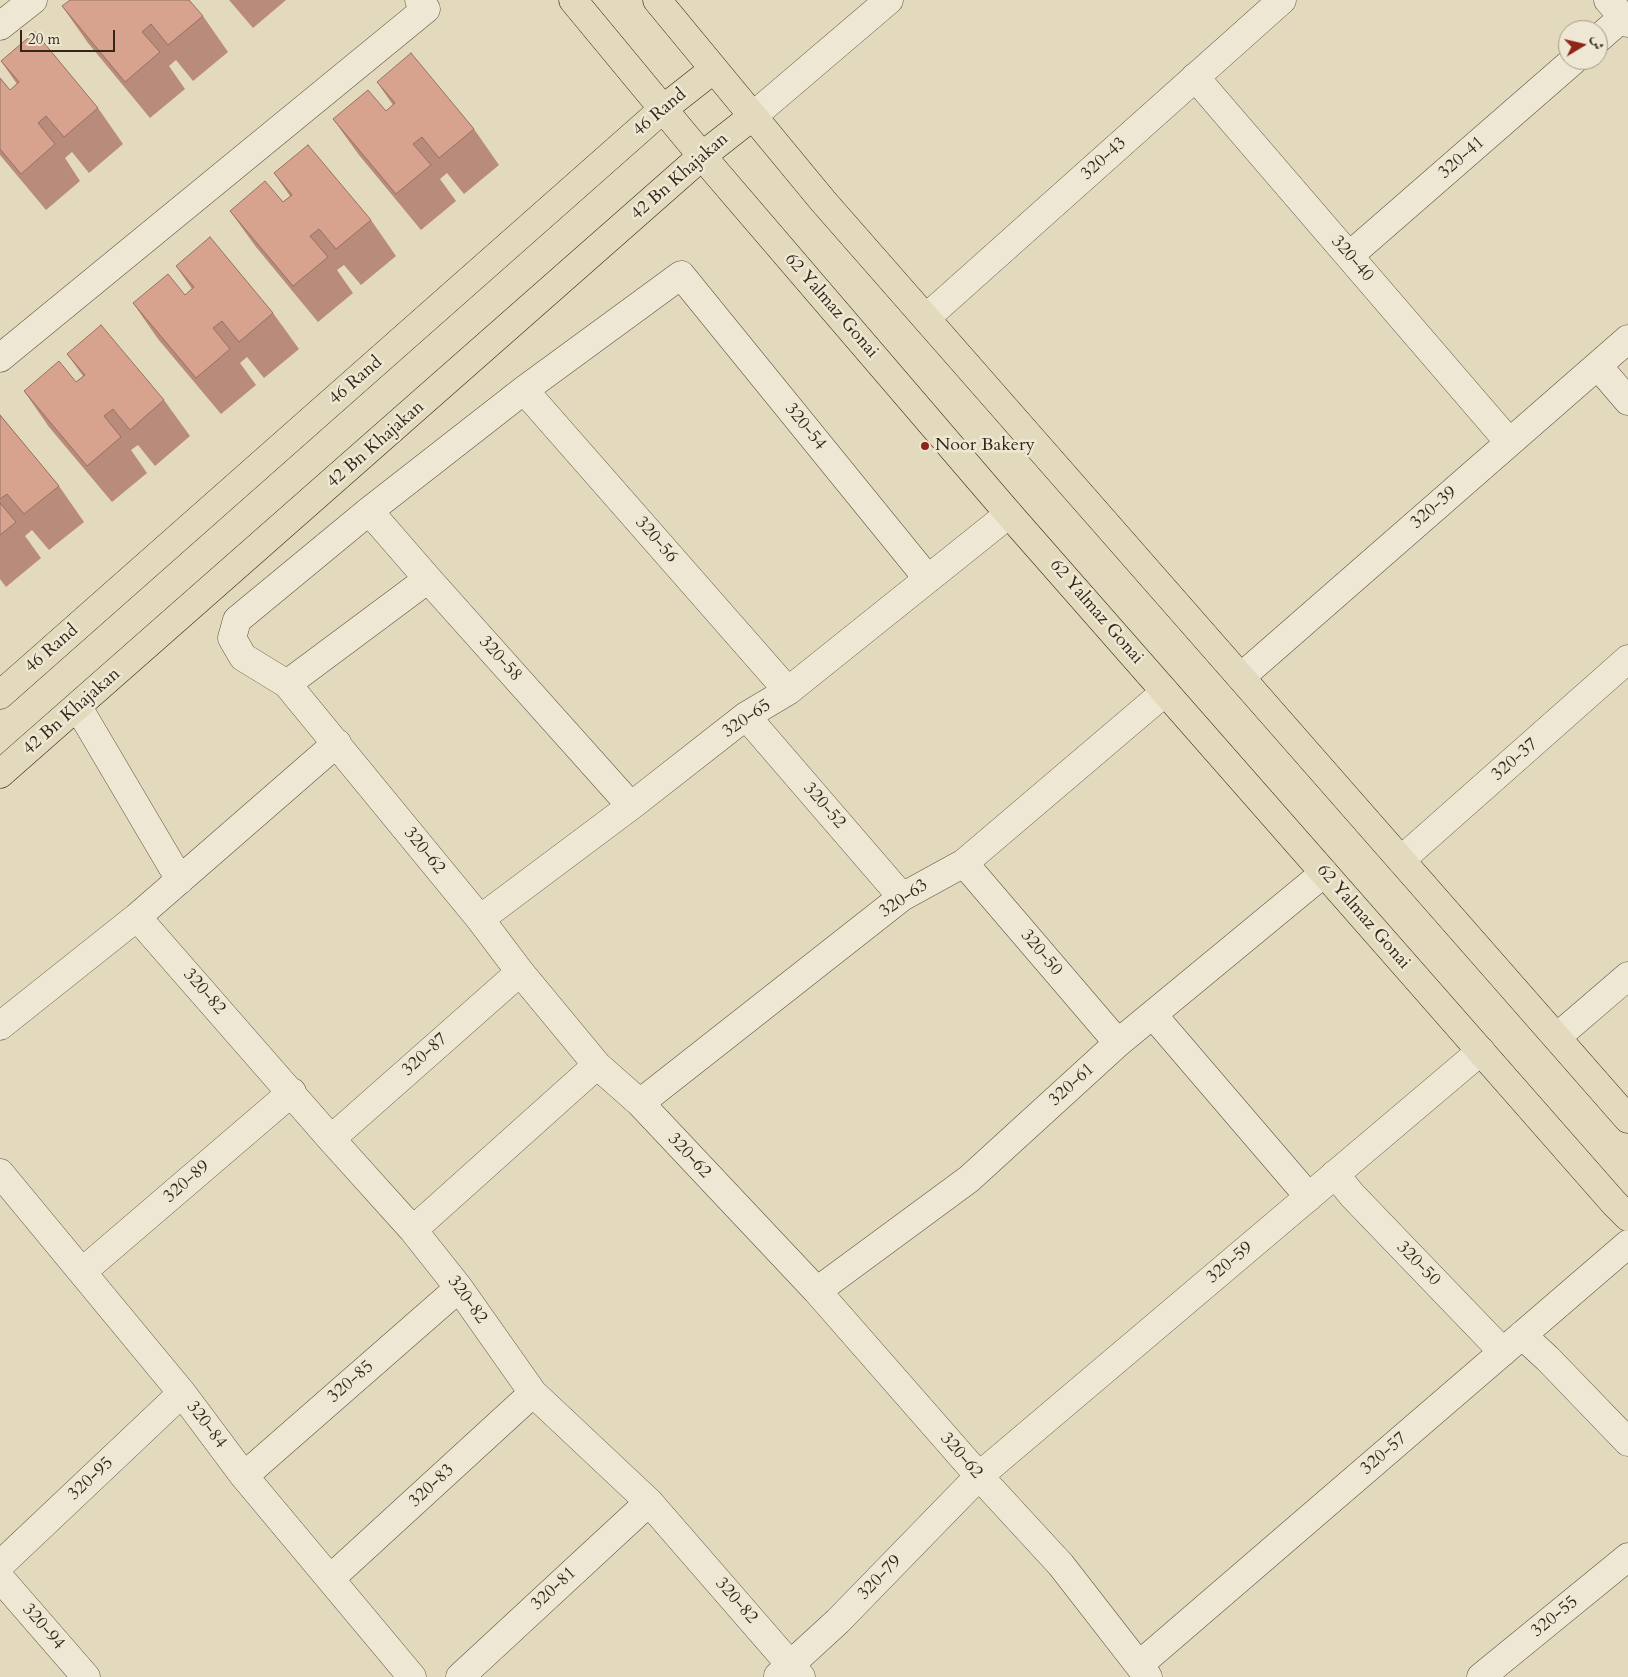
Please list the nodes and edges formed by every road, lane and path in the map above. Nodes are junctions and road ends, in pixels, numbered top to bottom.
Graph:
1 (33, 0) edge
2 (419, 0) edge
3 (573, 0) edge
4 (657, 0) edge
5 (889, 0) edge
6 (1282, 0) edge
7 (1620, 14) edge
8 (0, 26) edge
9 (1608, 28) edge
10 (714, 69) junction
11 (1563, 70) edge
12 (1195, 77) junction
13 (663, 109) junction
14 (753, 116) junction
15 (702, 156) junction
16 (1350, 256) junction
17 (926, 318) junction
18 (1628, 339) edge
19 (0, 358) edge
20 (1598, 366) junction
21 (524, 390) junction
22 (1628, 401) edge
23 (1509, 442) junction
24 (369, 511) junction
25 (1009, 514) junction
26 (428, 579) junction
27 (928, 579) junction
28 (1628, 659) edge
29 (1241, 677) junction
30 (287, 684) junction
31 (788, 691) junction
32 (1165, 692) junction
33 (0, 695) edge
34 (78, 707) junction
35 (746, 716) junction
36 (337, 743) junction
37 (0, 774) edge
38 (631, 806) junction
39 (1401, 860) junction
40 (964, 862) junction
41 (1324, 873) junction
42 (180, 880) junction
43 (902, 897) junction
44 (138, 917) junction
45 (480, 918) junction
46 (520, 972) junction
47 (1628, 976) edge
48 (1153, 1014) junction
49 (0, 1026) edge
50 (1557, 1037) junction
51 (1118, 1043) junction
52 (1481, 1051) junction
53 (597, 1065) junction
54 (292, 1092) junction
55 (640, 1103) junction
56 (1628, 1119) edge
57 (331, 1138) junction
58 (0, 1173) edge
59 (1336, 1174) junction
60 (1308, 1197) junction
61 (1628, 1217) edge
62 (413, 1230) junction
63 (1628, 1244) edge
64 (82, 1272) junction
65 (459, 1288) junction
66 (817, 1292) junction
67 (1512, 1343) junction
68 (182, 1393) junction
69 (533, 1393) junction
70 (1628, 1442) edge
71 (244, 1476) junction
72 (979, 1476) junction
73 (649, 1502) junction
74 (1628, 1557) edge
75 (0, 1565) edge
76 (0, 1578) edge
77 (330, 1580) junction
78 (1144, 1671) edge
79 (790, 1673) edge
80 (86, 1677) edge
81 (412, 1677) edge
82 (460, 1677) edge
83 (1481, 1677) edge

1 - 8 street
2 - 19 street
3 - 13 main road, 62 Yalmaz Gonai
4 - 10 main road
5 - 14 street
6 - 12 street, 320-43
7 - 9 street
10 - 13 main road, 46 Rand
10 - 14 main road
11 - 16 street, 320-41
12 - 16 street, 320-40
12 - 17 street, 320-43
13 - 15 main road, 62 Yalmaz Gonai
13 - 33 main road, 46 Rand
14 - 15 main road, 42 Bn Khajakan
14 - 17 main road
15 - 25 main road, 62 Yalmaz Gonai
15 - 34 main road, 42 Bn Khajakan
16 - 23 street, 320-40
17 - 29 main road
18 - 20 street, 320-39
20 - 22 street
20 - 23 street, 320-39
21 - 24 street
21 - 27 street, 320-54
21 - 31 street, 320-56
23 - 29 street, 320-39
24 - 26 street, 320-58
24 - 30 street, 320-62
25 - 27 street, 320-65
25 - 32 main road, 62 Yalmaz Gonai
26 - 30 street
26 - 38 street, 320-58
27 - 31 street, 320-65
28 - 39 street, 320-37
29 - 39 main road
30 - 36 street, 320-62
31 - 35 street, 320-65
32 - 40 street, 320-63
32 - 41 main road, 62 Yalmaz Gonai
34 - 37 main road, 42 Bn Khajakan
34 - 42 street
35 - 38 street, 320-65
35 - 43 street, 320-52
36 - 42 street
36 - 45 street, 320-62
38 - 45 street, 320-65
39 - 50 main road
40 - 43 street, 320-63
40 - 51 street, 320-50
41 - 48 street, 320-61
41 - 52 main road, 62 Yalmaz Gonai
42 - 44 street
43 - 55 street, 320-63
44 - 49 street
44 - 54 street, 320-82
45 - 46 street, 320-62
46 - 53 street, 320-62
46 - 57 street, 320-87
47 - 50 street
48 - 51 street, 320-61
48 - 60 street
50 - 56 main road
51 - 66 street, 320-61
52 - 59 street, 320-59
52 - 61 main road, 62 Yalmaz Gonai
53 - 55 street, 320-62
53 - 62 street
54 - 57 street, 320-82
54 - 64 street, 320-89
55 - 66 street, 320-62
57 - 62 street, 320-82
58 - 64 street, 320-84
59 - 60 street, 320-59
59 - 67 street, 320-50
60 - 72 street, 320-59
62 - 65 street, 320-82
63 - 67 street, 320-57
64 - 68 street, 320-84
65 - 69 street, 320-82
65 - 71 street, 320-85
66 - 72 street, 320-62
67 - 70 street, 320-50
67 - 78 street, 320-57
68 - 71 street, 320-84
68 - 75 street, 320-95
69 - 73 street, 320-82
69 - 77 street, 320-83
71 - 77 street, 320-84
72 - 78 street, 320-62
72 - 79 street, 320-79
73 - 79 street, 320-82
73 - 82 street, 320-81
74 - 83 street, 320-55
76 - 80 street, 320-94
77 - 81 street, 320-84

